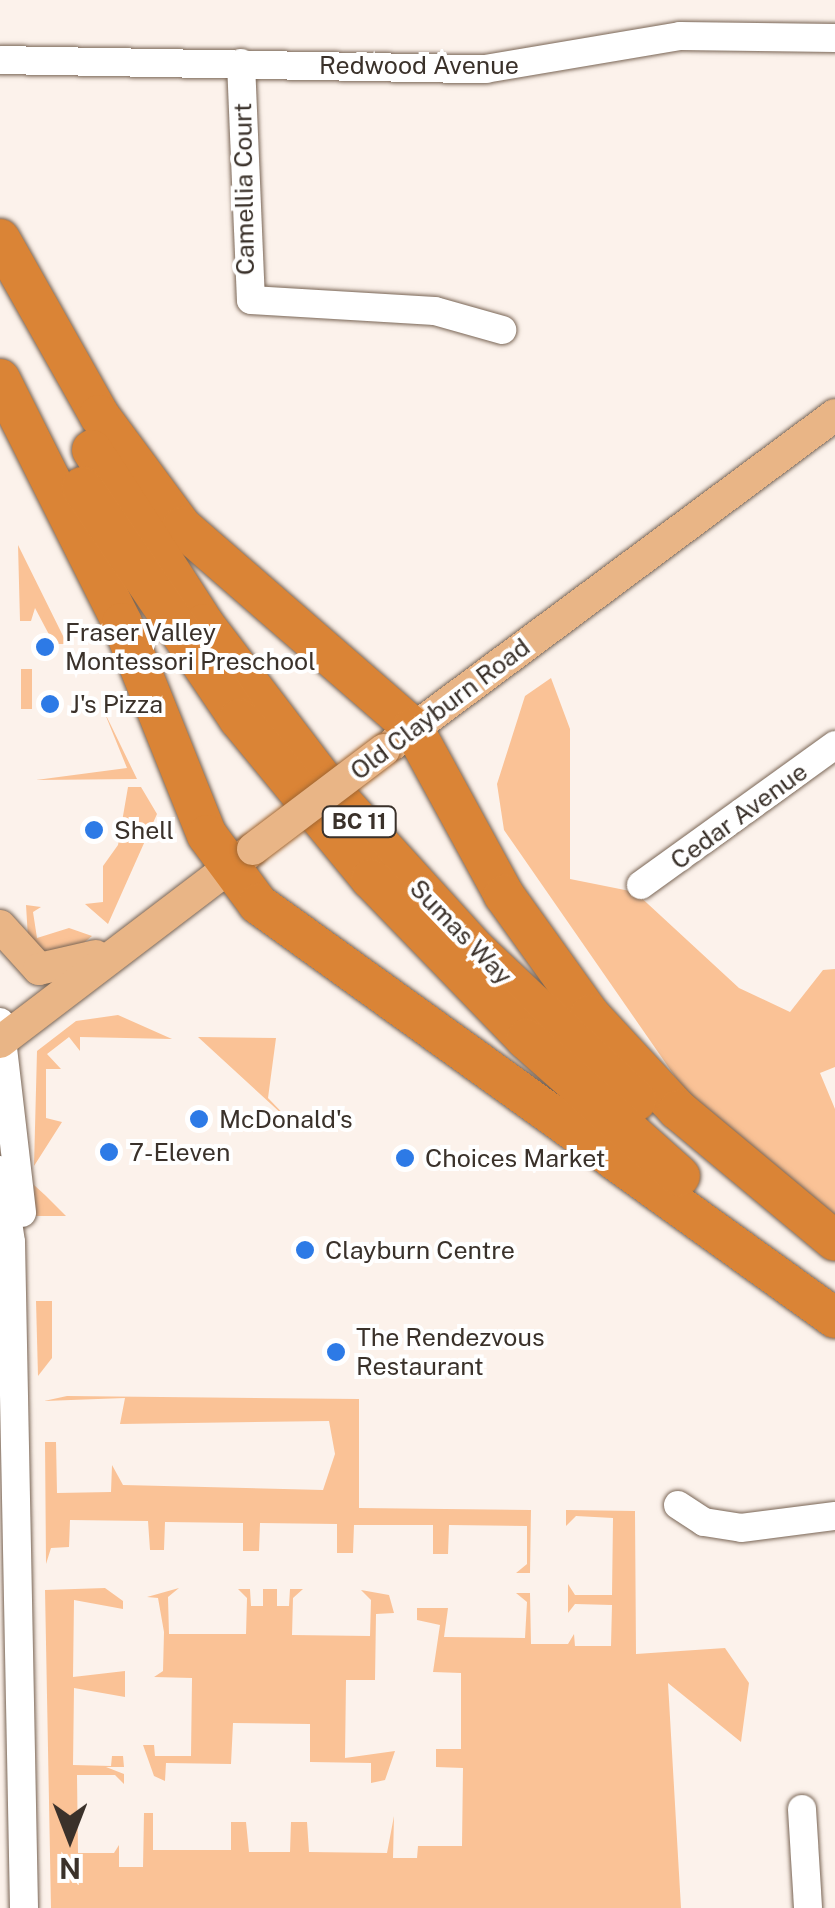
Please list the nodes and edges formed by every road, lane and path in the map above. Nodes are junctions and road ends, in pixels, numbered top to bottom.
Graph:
1 (835, 38) edge
2 (0, 60) edge
3 (241, 63) junction
4 (0, 240) edge
5 (0, 286) edge
6 (502, 330) dead end
7 (0, 345) edge
8 (0, 379) edge
9 (835, 415) edge
10 (399, 739) junction
11 (835, 744) edge
12 (242, 858) junction
13 (641, 885) dead end
14 (0, 926) edge
15 (115, 950) junction
16 (0, 1038) edge
17 (0, 1170) edge
18 (835, 1241) edge
19 (12, 1242) junction
20 (835, 1259) edge
21 (835, 1292) edge
22 (835, 1318) edge
23 (678, 1505) dead end
24 (835, 1516) edge
25 (802, 1809) dead end
26 (24, 1908) edge
27 (808, 1908) edge

1 - 3 street, Redwood Avenue
2 - 3 street, Redwood Avenue
3 - 6 street, Camellia Court
4 - 10 highway
5 - 20 highway, Sumas Way / BC 11
7 - 21 highway, Sumas Way / BC 11
8 - 12 highway
9 - 10 main road, Old Clayburn Road
10 - 12 main road, Old Clayburn Road, bridge
10 - 18 highway
11 - 13 street, Cedar Avenue
12 - 15 main road, Old Clayburn Road
12 - 22 highway
14 - 15 main road
15 - 16 main road, Old Clayburn Road
16 - 19 street
17 - 19 street
19 - 26 street
23 - 24 street
25 - 27 street

